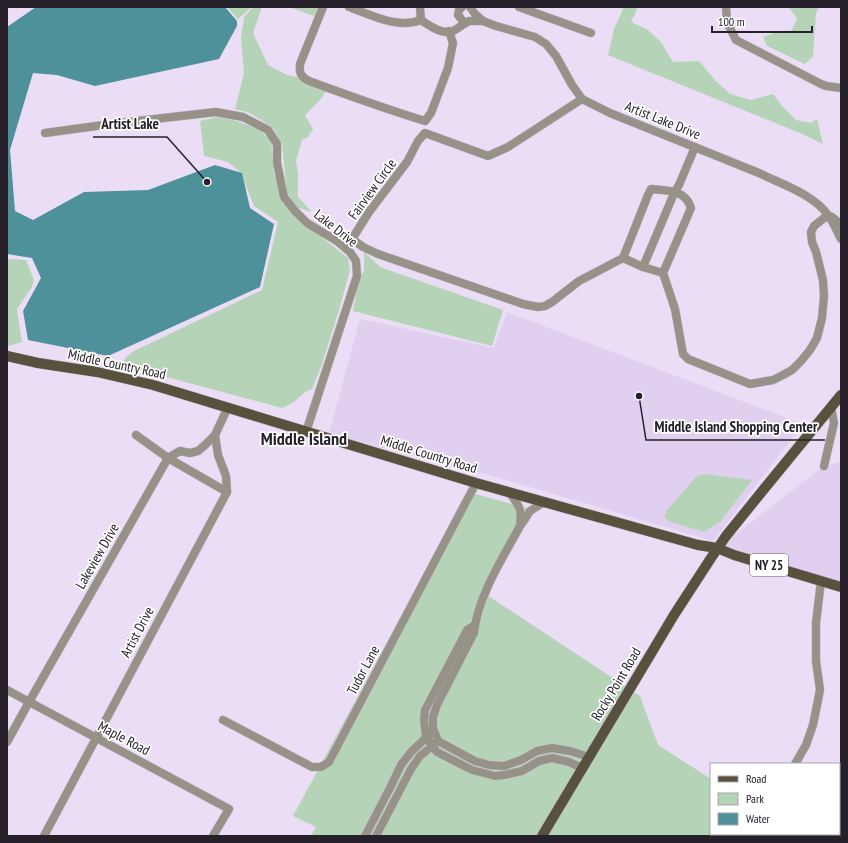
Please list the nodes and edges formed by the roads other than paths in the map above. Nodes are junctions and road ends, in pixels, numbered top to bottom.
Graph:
1 (323, 7) edge
2 (348, 7) edge
3 (420, 7) edge
4 (462, 7) edge
5 (470, 7) edge
6 (519, 7) edge
7 (726, 7) edge
8 (421, 20) junction
9 (483, 21) junction
10 (464, 24) junction
11 (449, 31) junction
12 (591, 33) dead end
13 (841, 88) edge
14 (582, 99) junction
15 (45, 133) dead end
16 (695, 147) junction
17 (675, 191) junction
18 (828, 215) junction
19 (841, 227) edge
20 (841, 239) edge
21 (623, 258) junction
22 (643, 267) junction
23 (663, 273) junction
24 (7, 356) edge
25 (841, 395) edge
26 (228, 407) junction
27 (831, 407) junction
28 (306, 432) junction
29 (136, 435) dead end
30 (215, 435) junction
31 (168, 458) junction
32 (824, 466) dead end
33 (476, 483) junction
34 (227, 492) junction
35 (510, 493) junction
36 (544, 502) junction
37 (520, 526) junction
38 (717, 548) junction
39 (821, 581) junction
40 (841, 587) edge
41 (475, 625) junction
42 (7, 690) edge
43 (29, 702) junction
44 (223, 720) dead end
45 (434, 731) junction
46 (426, 737) junction
47 (95, 738) junction
48 (7, 742) edge
49 (435, 743) junction
50 (589, 757) junction
51 (796, 763) edge
52 (582, 768) junction
53 (44, 836) edge
54 (213, 836) edge
55 (364, 836) edge
56 (376, 836) edge
57 (542, 836) edge

1 - 11 street
2 - 8 street
3 - 8 street
4 - 10 street
5 - 9 street, Artist Lake Drive
6 - 12 street
7 - 13 street
8 - 11 street
9 - 10 street, Artist Lake Drive
9 - 14 street, Artist Lake Drive
10 - 11 street, Artist Lake Drive
14 - 16 street, Artist Lake Drive
14 - 21 street, Fairview Circle
15 - 28 street, Lake Drive
16 - 17 street
16 - 18 street, Artist Lake Drive
17 - 21 street
17 - 22 street
17 - 23 street
18 - 19 street
18 - 20 street, Artist Lake Drive
18 - 23 street
21 - 22 street
22 - 23 street
24 - 26 main road, Middle Country Road / NY 25
25 - 27 main road, Rocky Point Road
26 - 28 main road, Middle Country Road / NY 25
26 - 30 street
27 - 32 street
27 - 38 main road, Rocky Point Road
28 - 33 main road, Middle Country Road / NY 25
29 - 31 street
30 - 31 street
30 - 34 street
31 - 34 street
31 - 43 street, Lakeview Drive
33 - 35 main road, Middle Country Road / NY 25
33 - 44 street, Tudor Lane
34 - 47 street, Artist Drive
35 - 36 main road, Middle Country Road / NY 25
35 - 37 street
36 - 37 street
36 - 38 main road, Middle Country Road / NY 25
37 - 41 street
38 - 39 main road, Middle Country Road / NY 25
38 - 50 main road, Rocky Point Road
39 - 40 main road, Middle Country Road / NY 25
39 - 51 street
41 - 45 street
41 - 46 street
42 - 43 street, Maple Road
43 - 47 street, Maple Road
43 - 48 street, Lakeview Drive
45 - 46 street
45 - 49 street
46 - 49 street
46 - 55 street
47 - 53 street, Artist Drive
47 - 54 street, Maple Road
49 - 50 street
49 - 52 street
49 - 56 street
50 - 52 main road, Rocky Point Road
52 - 57 main road, Rocky Point Road

